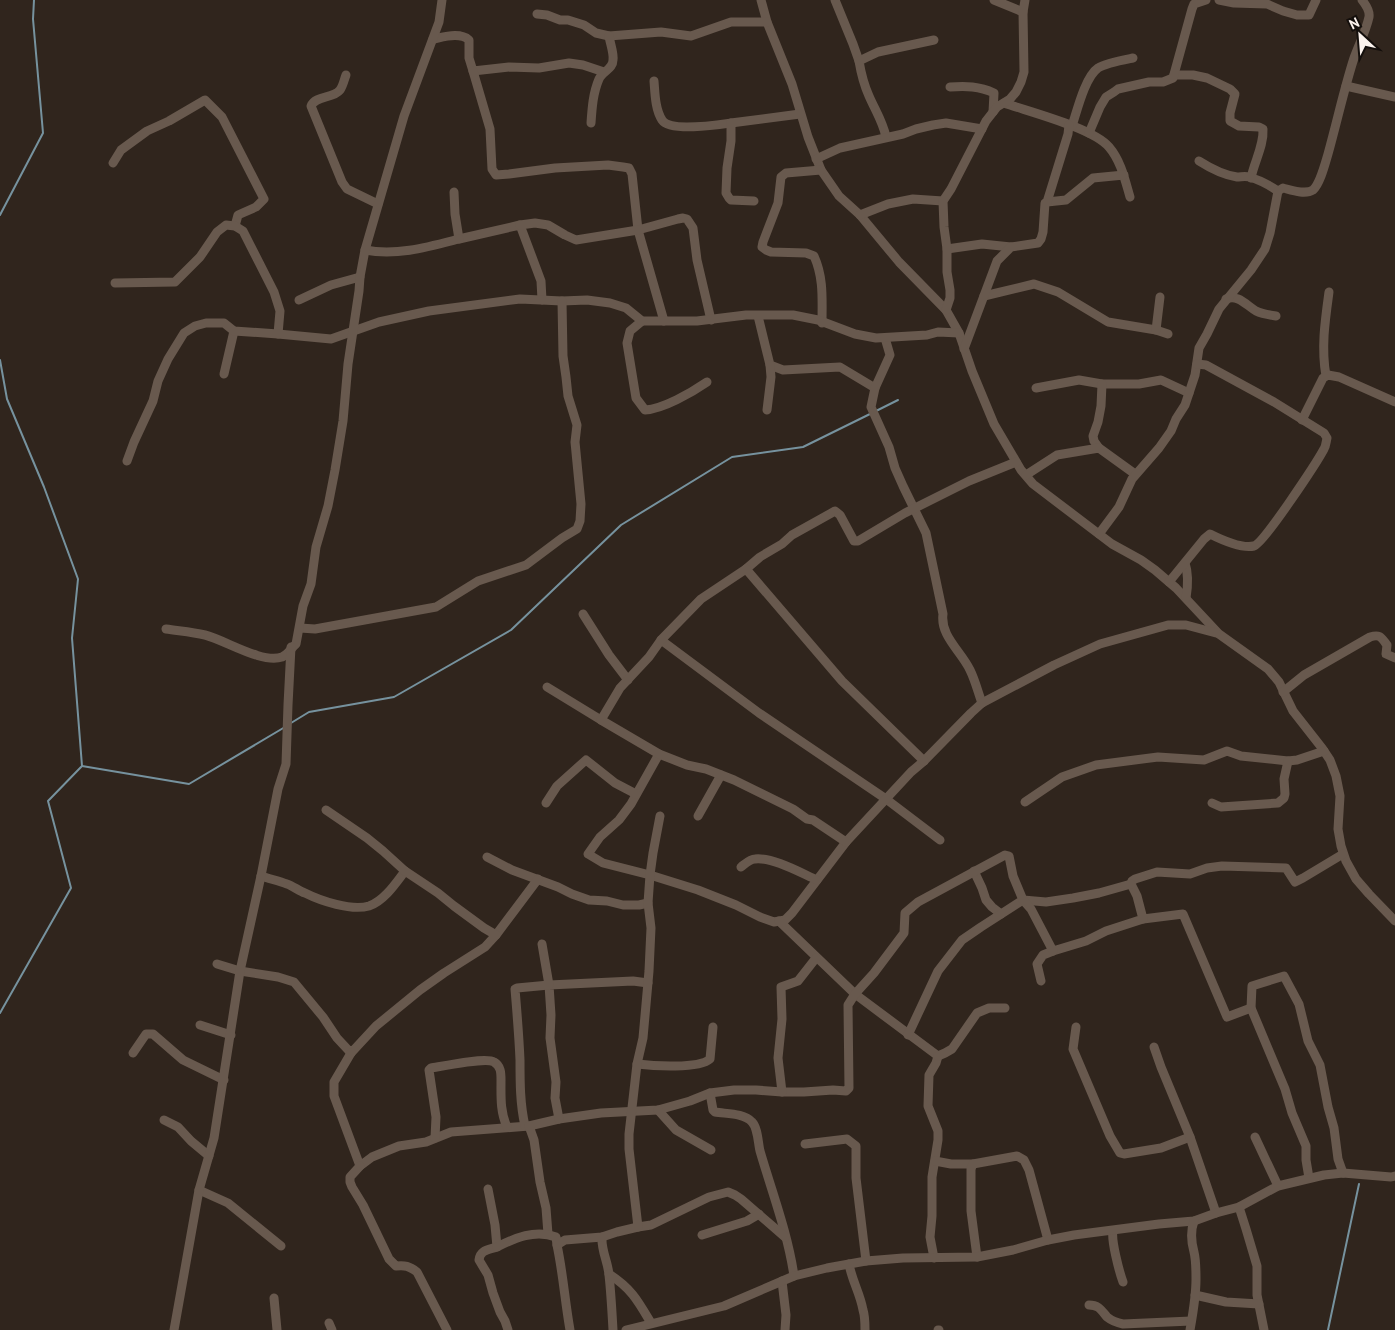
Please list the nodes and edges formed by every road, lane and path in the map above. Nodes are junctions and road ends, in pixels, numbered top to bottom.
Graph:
1 (442, 0) edge
2 (761, 0) edge
3 (835, 0) edge
4 (994, 0) edge
5 (1025, 0) edge
6 (1206, 0) edge
7 (1219, 0) edge
8 (1316, 0) edge
9 (1362, 0) edge
10 (1023, 12) junction
11 (537, 14) dead end
12 (767, 22) junction
13 (608, 36) junction
14 (433, 39) junction
15 (934, 40) dead end
16 (1133, 58) dead end
17 (859, 61) junction
18 (473, 71) junction
19 (604, 72) junction
20 (346, 74) dead end
21 (1174, 75) junction
22 (654, 81) dead end
23 (950, 86) dead end
24 (1346, 86) junction
25 (1395, 97) edge
26 (1004, 102) junction
27 (992, 112) junction
28 (800, 114) junction
29 (591, 123) dead end
30 (731, 123) junction
31 (1071, 126) junction
32 (982, 128) junction
33 (1089, 133) junction
34 (886, 137) junction
35 (816, 159) junction
36 (1199, 161) dead end
37 (114, 163) dead end
38 (822, 170) junction
39 (1124, 175) junction
40 (1251, 178) junction
41 (1278, 191) junction
42 (454, 192) dead end
43 (1130, 197) dead end
44 (754, 201) dead end
45 (943, 201) junction
46 (1047, 202) junction
47 (378, 204) junction
48 (860, 215) junction
49 (520, 225) junction
50 (235, 226) junction
51 (638, 230) junction
52 (459, 240) junction
53 (1011, 247) junction
54 (947, 249) junction
55 (365, 250) junction
56 (360, 277) junction
57 (114, 283) dead end
58 (1329, 292) dead end
59 (984, 296) junction
60 (1160, 297) dead end
61 (1226, 298) junction
62 (298, 300) dead end
63 (542, 300) junction
64 (562, 301) junction
65 (946, 310) junction
66 (758, 316) junction
67 (1276, 316) dead end
68 (711, 320) junction
69 (642, 321) junction
70 (664, 321) junction
71 (822, 323) junction
72 (954, 324) junction
73 (1156, 330) junction
74 (234, 331) junction
75 (353, 332) junction
76 (938, 332) junction
77 (959, 333) junction
78 (278, 334) junction
79 (1168, 334) dead end
80 (885, 338) junction
81 (964, 349) junction
82 (770, 364) junction
83 (1197, 364) junction
84 (224, 374) dead end
85 (1326, 376) junction
86 (706, 382) dead end
87 (1102, 384) junction
88 (875, 388) junction
89 (1036, 388) dead end
90 (1189, 393) junction
91 (1395, 402) edge
92 (767, 410) dead end
93 (1302, 420) junction
94 (1099, 448) junction
95 (127, 460) dead end
96 (1016, 462) junction
97 (1136, 474) junction
98 (1026, 475) junction
99 (914, 509) junction
100 (1100, 534) junction
101 (1185, 563) junction
102 (746, 569) junction
103 (1169, 582) junction
104 (1186, 598) junction
105 (583, 614) dead end
106 (300, 628) junction
107 (166, 629) dead end
108 (1218, 634) junction
109 (661, 640) junction
110 (291, 647) junction
111 (1395, 658) edge
112 (628, 680) junction
113 (547, 687) dead end
114 (1283, 692) junction
115 (982, 704) junction
116 (601, 720) junction
117 (1324, 751) junction
118 (659, 754) junction
119 (924, 761) junction
120 (1288, 761) junction
121 (721, 775) junction
122 (636, 794) junction
123 (886, 799) junction
124 (1025, 802) dead end
125 (546, 803) dead end
126 (1212, 803) dead end
127 (326, 810) dead end
128 (660, 816) dead end
129 (698, 816) dead end
130 (940, 840) dead end
131 (846, 842) junction
132 (1343, 854) junction
133 (486, 857) dead end
134 (741, 867) dead end
135 (405, 871) junction
136 (974, 871) junction
137 (650, 875) junction
138 (261, 876) junction
139 (538, 879) junction
140 (817, 880) junction
141 (1131, 884) junction
142 (1023, 900) junction
143 (648, 903) junction
144 (1002, 914) junction
145 (1143, 919) junction
146 (779, 922) junction
147 (1395, 922) edge
148 (496, 935) junction
149 (542, 944) dead end
150 (1053, 951) junction
151 (816, 958) junction
152 (217, 964) dead end
153 (240, 971) junction
154 (1041, 981) dead end
155 (648, 983) junction
156 (549, 985) junction
157 (855, 994) junction
158 (1005, 1008) dead end
159 (1251, 1008) junction
160 (200, 1025) dead end
161 (713, 1027) dead end
162 (1076, 1027) dead end
163 (231, 1035) junction
164 (908, 1035) junction
165 (1154, 1047) dead end
166 (133, 1053) dead end
167 (351, 1053) junction
168 (938, 1056) junction
169 (637, 1064) junction
170 (224, 1080) junction
171 (782, 1092) junction
172 (710, 1093) junction
173 (658, 1110) junction
174 (631, 1112) junction
175 (559, 1119) junction
176 (164, 1120) dead end
177 (527, 1126) junction
178 (507, 1127) junction
179 (1190, 1137) junction
180 (1255, 1137) dead end
181 (435, 1138) junction
182 (805, 1144) dead end
183 (711, 1150) dead end
184 (209, 1156) junction
185 (935, 1161) junction
186 (973, 1164) junction
187 (360, 1166) junction
188 (1343, 1173) junction
189 (1395, 1176) edge
190 (1309, 1178) junction
191 (1278, 1186) junction
192 (199, 1190) junction
193 (488, 1190) dead end
194 (1239, 1207) junction
195 (1216, 1213) junction
196 (759, 1214) junction
197 (1194, 1221) junction
198 (638, 1227) junction
199 (1114, 1231) junction
200 (548, 1234) junction
201 (702, 1235) dead end
202 (602, 1237) junction
203 (786, 1237) junction
204 (1048, 1240) junction
205 (557, 1245) junction
206 (281, 1246) dead end
207 (497, 1247) junction
208 (977, 1257) junction
209 (934, 1258) junction
210 (866, 1261) junction
211 (849, 1264) junction
212 (609, 1274) junction
213 (794, 1276) junction
214 (782, 1281) junction
215 (1123, 1282) dead end
216 (1195, 1295) junction
217 (274, 1298) dead end
218 (1259, 1304) junction
219 (1089, 1305) dead end
220 (651, 1323) junction
221 (666, 1326) edge
222 (1191, 1326) edge
223 (174, 1330) edge
224 (277, 1330) edge
225 (447, 1330) edge
226 (508, 1330) edge
227 (570, 1330) edge
228 (613, 1330) edge
229 (626, 1330) edge
230 (785, 1330) edge
231 (865, 1330) edge
232 (1264, 1330) edge

1 - 14 street
2 - 12 street
3 - 17 street
4 - 10 street
5 - 10 street
6 - 21 street
7 - 8 street
9 - 24 street
10 - 26 street
11 - 13 street
12 - 13 street
12 - 28 street
13 - 19 street
14 - 18 street
14 - 47 street
15 - 17 street
16 - 31 street
17 - 34 street
18 - 19 street
18 - 51 street
19 - 29 street
20 - 47 street
21 - 33 street
21 - 40 street
22 - 30 street
23 - 27 street
24 - 25 street
24 - 41 street
26 - 27 street
26 - 31 street
27 - 32 street
28 - 30 street
28 - 35 street
30 - 44 street
31 - 33 street
31 - 46 street
32 - 34 street
32 - 45 street
33 - 39 street
34 - 35 street
35 - 38 street
36 - 40 street
37 - 50 street
38 - 48 street
38 - 71 street
39 - 43 street
39 - 46 street
40 - 41 street
41 - 61 street
42 - 52 street
45 - 48 street
45 - 54 street
46 - 53 street
47 - 55 street
48 - 65 street
49 - 51 street
49 - 52 street
49 - 63 street
50 - 57 street
50 - 78 street
51 - 68 street
51 - 70 street
52 - 55 street
53 - 54 street
53 - 59 street
54 - 65 street
55 - 56 street
56 - 62 street
56 - 75 street
58 - 85 street
59 - 73 street
59 - 81 street
60 - 73 street
61 - 67 street
61 - 83 street
63 - 64 street
63 - 75 street
64 - 69 street
64 - 106 street
65 - 72 street
66 - 68 street
66 - 71 street
66 - 82 street
68 - 70 street
69 - 70 street
69 - 86 street
71 - 80 street
72 - 76 street
72 - 77 street
73 - 79 street
74 - 78 street
74 - 84 street
74 - 95 street
75 - 78 street
75 - 106 street
76 - 77 street
76 - 80 street
77 - 81 street
80 - 88 street
81 - 96 street
82 - 88 street
82 - 92 street
83 - 90 street
83 - 93 street
85 - 91 street
85 - 93 street
87 - 89 street
87 - 90 street
87 - 94 street
88 - 99 street
90 - 97 street
93 - 101 street
94 - 97 street
94 - 98 street
96 - 98 street
96 - 99 street
97 - 100 street
98 - 100 street
99 - 102 street
99 - 115 street
100 - 103 street
101 - 103 street
101 - 104 street
102 - 109 street
102 - 119 street
103 - 104 street
104 - 108 street
105 - 112 street
106 - 110 street
107 - 110 street
108 - 114 street
108 - 115 street
109 - 112 street
109 - 123 street
110 - 138 street
111 - 114 street
112 - 116 street
113 - 116 street
114 - 117 street
115 - 119 street
116 - 118 street
117 - 120 street
117 - 132 street
118 - 121 street
118 - 122 street
119 - 123 street
120 - 124 street
120 - 126 street
121 - 129 street
121 - 131 street
122 - 125 street
122 - 137 street
123 - 130 street
123 - 131 street
127 - 135 street
128 - 137 street
131 - 140 street
132 - 141 street
132 - 147 street
133 - 139 street
134 - 140 street
135 - 138 street
135 - 148 street
136 - 142 street
136 - 144 street
136 - 157 street
137 - 143 street
137 - 146 street
138 - 153 street
139 - 143 street
139 - 148 street
140 - 146 street
141 - 142 street
141 - 145 street
142 - 144 street
142 - 150 street
143 - 155 street
144 - 164 street
145 - 150 street
145 - 159 street
146 - 151 street
148 - 167 street
149 - 156 street
150 - 154 street
151 - 157 street
151 - 171 street
152 - 153 street
153 - 163 street
153 - 167 street
155 - 156 street
155 - 169 street
156 - 175 street
156 - 177 street
157 - 164 street
157 - 171 street
158 - 168 street
159 - 188 street
159 - 190 street
160 - 163 street
161 - 169 street
162 - 179 street
163 - 170 street
164 - 168 street
165 - 179 street
166 - 170 street
167 - 187 street
168 - 185 street
169 - 174 street
170 - 184 street
171 - 172 street
172 - 173 street
172 - 203 street
173 - 174 street
173 - 183 street
174 - 175 street
174 - 198 street
175 - 177 street
176 - 184 street
177 - 178 street
177 - 200 street
178 - 181 street
178 - 181 street
179 - 195 street
180 - 191 street
181 - 187 street
182 - 210 street
184 - 192 street
185 - 186 street
185 - 209 street
186 - 204 street
186 - 208 street
187 - 225 street
188 - 189 street
188 - 190 street
190 - 191 street
191 - 194 street
192 - 206 street
192 - 223 street
193 - 207 street
194 - 195 street
194 - 218 street
195 - 197 street
196 - 198 street
196 - 201 street
196 - 203 street
197 - 199 street
197 - 216 street
198 - 202 street
199 - 204 street
199 - 215 street
200 - 205 street
200 - 207 street
202 - 205 street
202 - 212 street
203 - 213 street
204 - 208 street
205 - 227 street
207 - 226 street
208 - 209 street
209 - 210 street
210 - 211 street
211 - 213 street
211 - 231 street
212 - 220 street
212 - 228 street
213 - 214 street
214 - 221 street
214 - 230 street
216 - 218 street
216 - 222 street
217 - 224 street
218 - 232 street
219 - 222 street
220 - 221 street
220 - 229 street

